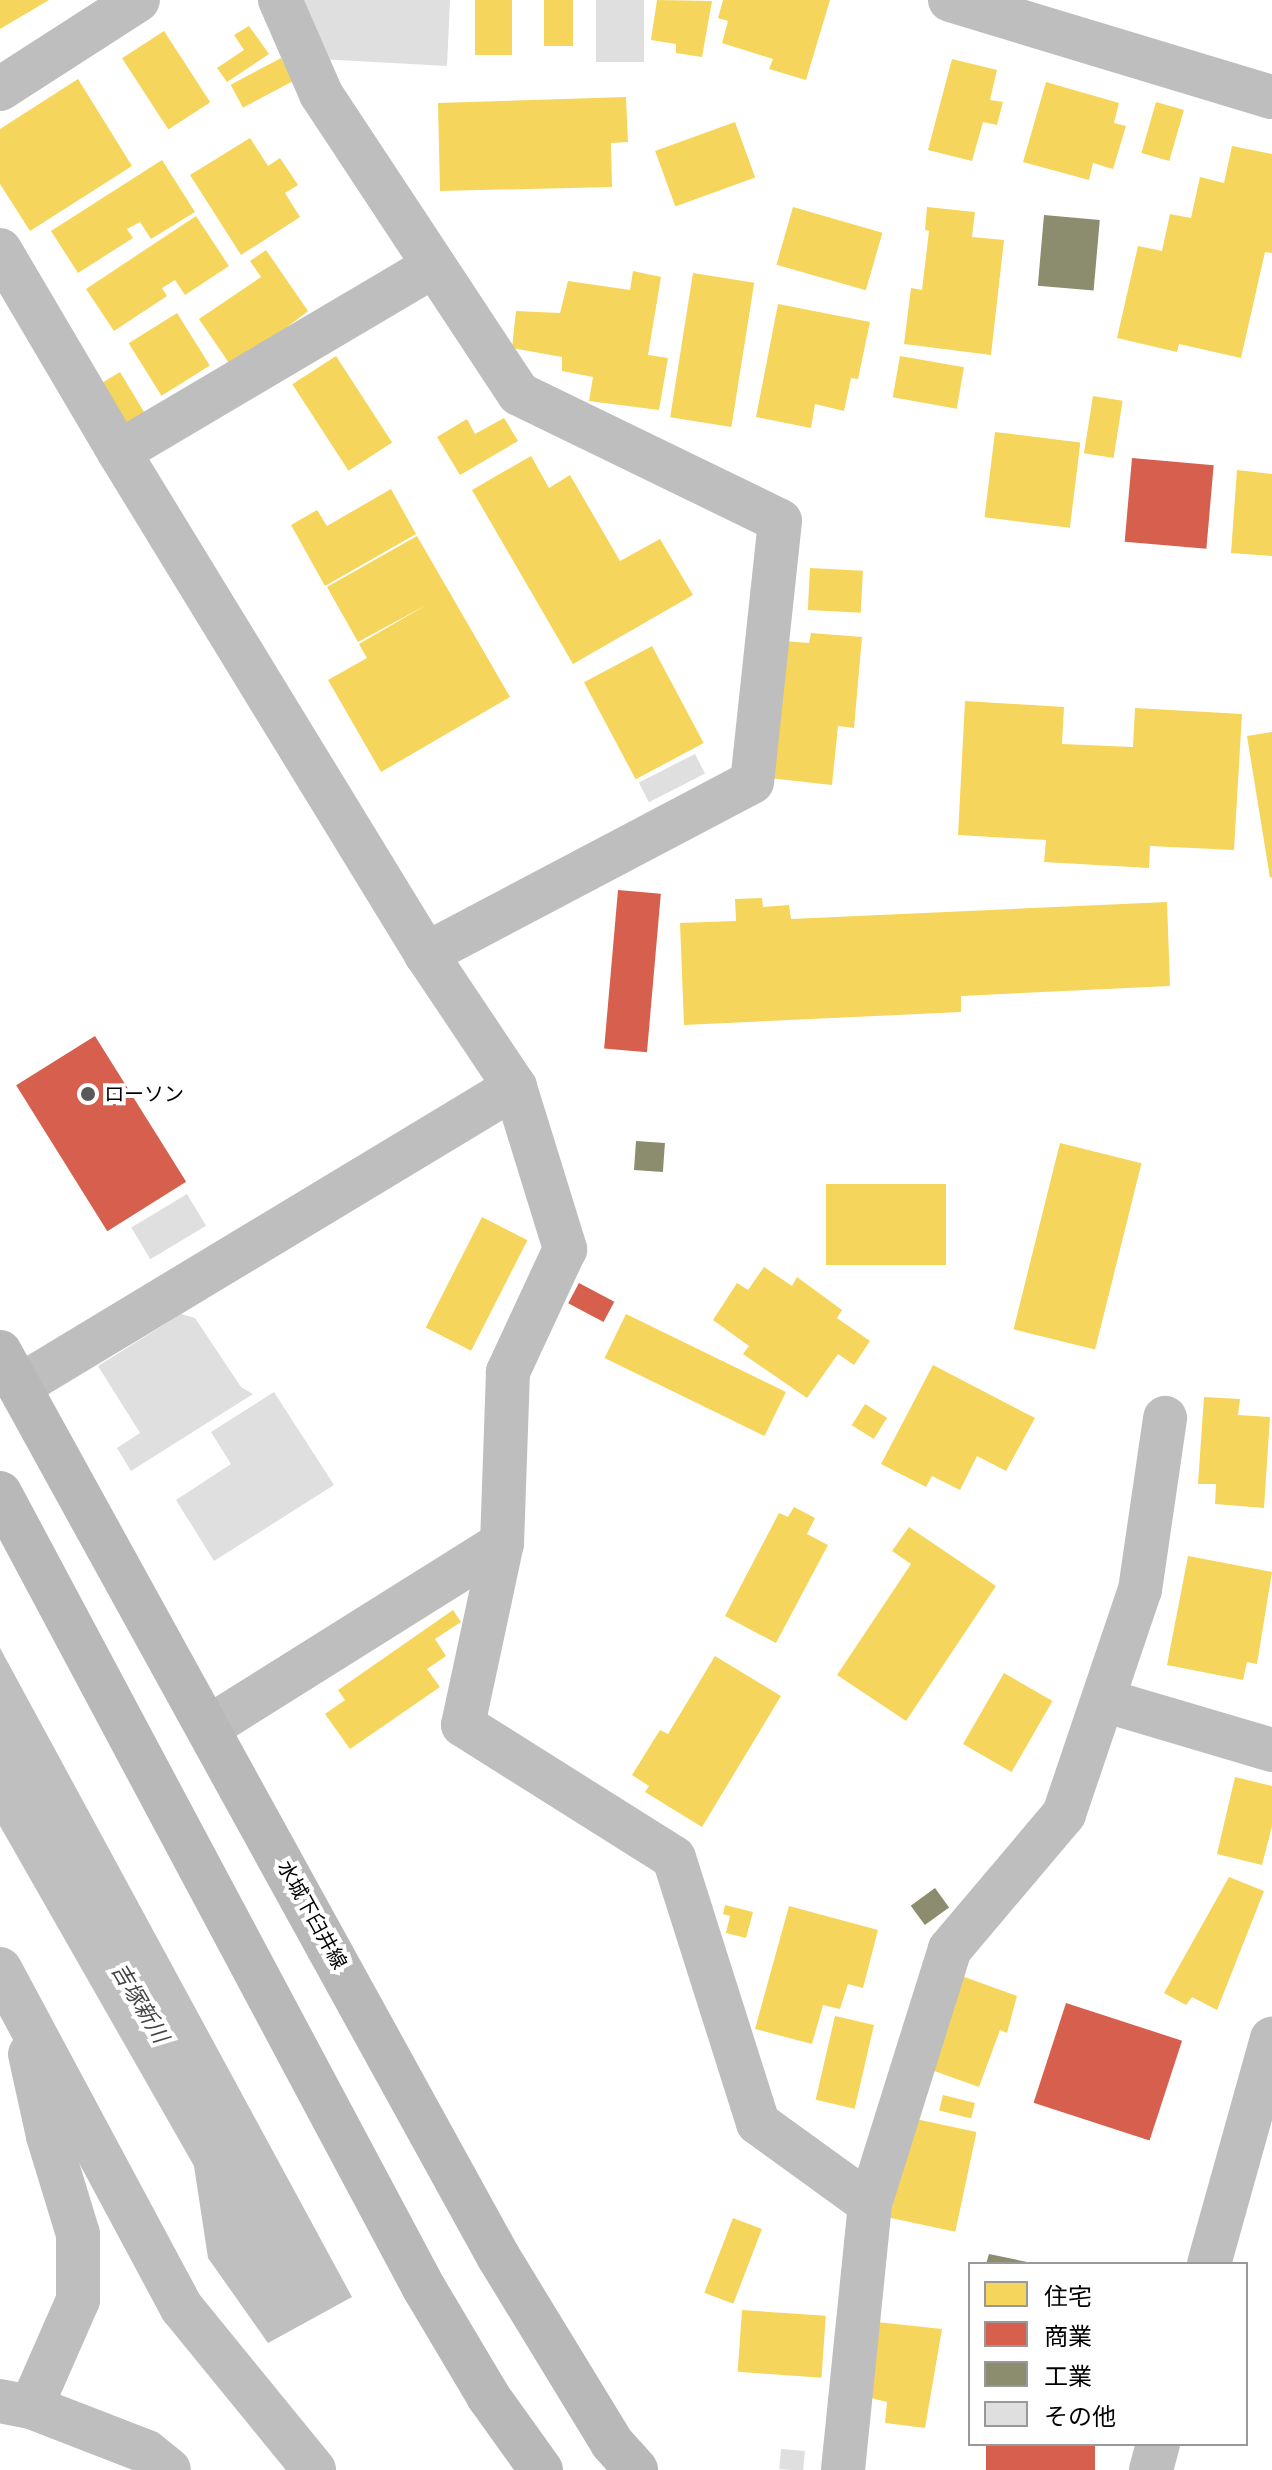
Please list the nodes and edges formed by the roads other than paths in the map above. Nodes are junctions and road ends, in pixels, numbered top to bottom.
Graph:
1 (138, 0) edge
2 (280, 0) edge
3 (950, 0) edge
4 (0, 89) edge
5 (1272, 97) edge
6 (0, 250) edge
7 (434, 266) junction
8 (119, 452) junction
9 (426, 954) junction
10 (515, 1087) junction
11 (10, 1368) edge
12 (1165, 1418) dead end
13 (0, 1493) edge
14 (502, 1543) junction
15 (1103, 1700) junction
16 (209, 1727) junction
17 (1272, 1750) edge
18 (10, 1987) edge
19 (1272, 2039) edge
20 (870, 2204) junction
21 (1210, 2262) edge
22 (16, 2404) edge
23 (1157, 2446) edge
24 (169, 2470) edge
25 (314, 2470) edge
26 (541, 2470) edge
27 (636, 2470) edge
28 (843, 2470) edge
29 (1151, 2470) edge

1 - 4 street
2 - 7 street
3 - 5 street
6 - 8 street
7 - 8 street
7 - 9 street
8 - 9 street
9 - 10 street
10 - 11 street
10 - 14 street
11 - 16 main road, 水城下臼井線
12 - 15 street
13 - 26 main road
14 - 16 street
14 - 20 street
15 - 17 street
15 - 20 street
16 - 27 main road, 水城下臼井線
18 - 22 street
18 - 25 street
19 - 21 street
20 - 28 street
22 - 24 street
23 - 29 street

